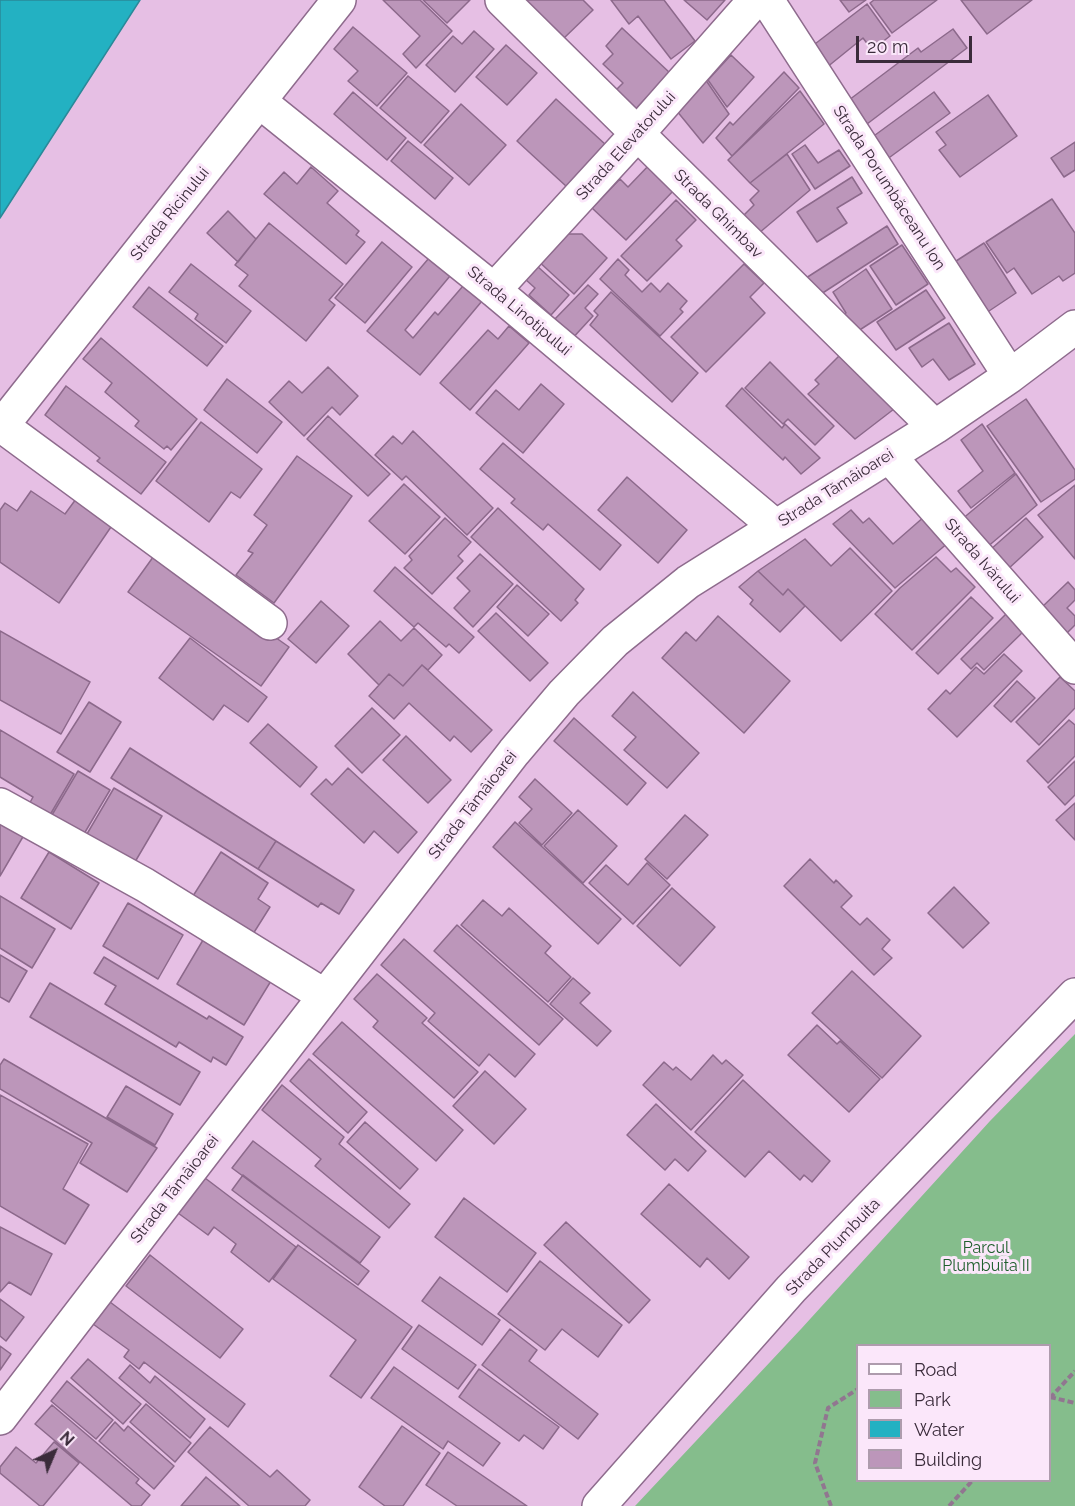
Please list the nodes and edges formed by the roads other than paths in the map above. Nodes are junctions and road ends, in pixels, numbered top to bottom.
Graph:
1 (339, 0) edge
2 (502, 0) edge
3 (755, 0) edge
4 (767, 0) edge
5 (260, 101) junction
6 (637, 134) junction
7 (494, 290) junction
8 (1075, 327) edge
9 (1010, 376) junction
10 (1, 427) edge
11 (934, 427) junction
12 (889, 456) junction
13 (775, 526) junction
14 (270, 623) dead end
15 (1075, 667) edge
16 (0, 805) edge
17 (1075, 995) edge
18 (326, 996) junction
19 (0, 1418) edge
20 (599, 1506) edge

1 - 5 street, Strada Ricinului
2 - 6 street, Strada Ghimbav
3 - 6 street, Strada Elevatorului
4 - 9 street, Strada Porumbăceanu Ion
5 - 7 street, Strada Linotipului
5 - 10 street, Strada Ricinului
6 - 7 street, Strada Elevatorului
6 - 11 street, Strada Ghimbav
7 - 13 street, Strada Linotipului
8 - 9 street, Strada Tămâioarei
9 - 11 street, Strada Tămâioarei
10 - 14 street
11 - 12 street, Strada Tămâioarei
12 - 13 street, Strada Tămâioarei
12 - 15 street, Strada Ivărului
13 - 18 street, Strada Tămâioarei
16 - 18 street
17 - 20 street, Strada Plumbuita
18 - 19 street, Strada Tămâioarei

